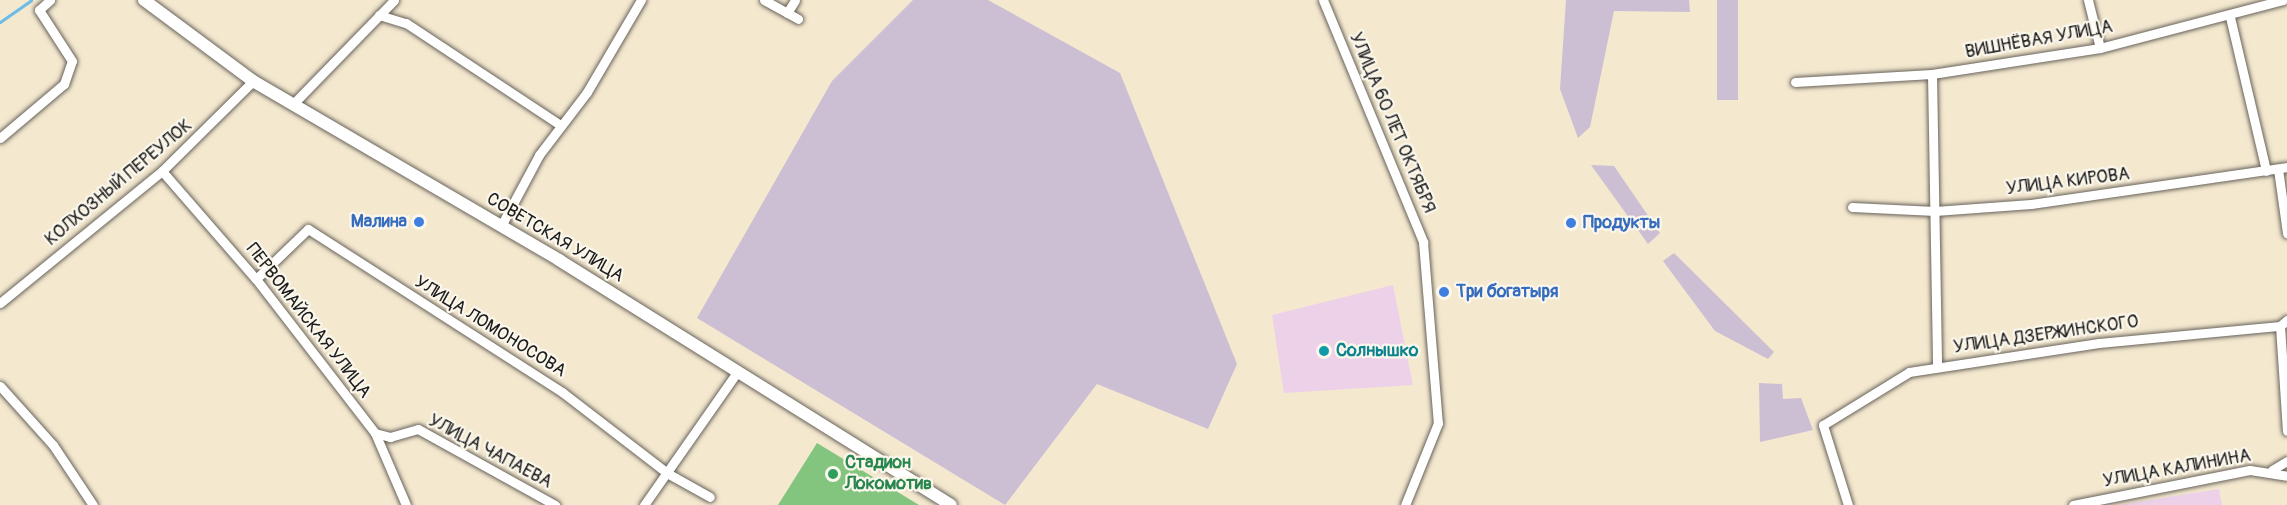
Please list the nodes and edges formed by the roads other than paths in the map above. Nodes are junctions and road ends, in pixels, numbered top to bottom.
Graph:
1 (50, 0) edge
2 (144, 0) edge
3 (394, 0) edge
4 (641, 0) edge
5 (764, 0) edge
6 (795, 0) edge
7 (1323, 0) edge
8 (2088, 0) edge
9 (2283, 0) edge
10 (787, 13) junction
11 (378, 15) junction
12 (2230, 17) junction
13 (798, 19) dead end
14 (2100, 48) junction
15 (1932, 74) junction
16 (253, 81) junction
17 (1795, 82) dead end
18 (293, 104) junction
19 (560, 125) junction
20 (0, 138) edge
21 (2282, 168) edge
22 (162, 171) junction
23 (2266, 171) junction
24 (1852, 207) dead end
25 (1935, 211) junction
26 (501, 226) junction
27 (2287, 233) edge
28 (256, 279) junction
29 (0, 303) edge
30 (2283, 323) edge
31 (1937, 367) junction
32 (737, 372) junction
33 (0, 386) edge
34 (2287, 431) edge
35 (375, 433) junction
36 (2287, 461) edge
37 (2272, 470) junction
38 (667, 473) junction
39 (2287, 476) edge
40 (710, 497) dead end
41 (549, 504) edge
42 (93, 505) edge
43 (406, 505) edge
44 (644, 505) edge
45 (951, 505) edge
46 (1405, 505) edge
47 (1848, 505) edge
48 (2073, 505) edge

1 - 20 street
2 - 16 main road, СОВЕТСКАЯ УЛИЦА
3 - 11 street
4 - 19 street
5 - 10 street
6 - 10 street
7 - 46 street, УЛИЦА 60 ЛЕТ ОКТЯБРЯ
8 - 14 street
9 - 12 street, ВИШНЁВАЯ УЛИЦА
10 - 13 street
11 - 18 street
11 - 19 street
12 - 14 street, ВИШНЁВАЯ УЛИЦА
12 - 23 street
14 - 15 street, ВИШНЁВАЯ УЛИЦА
15 - 17 street, ВИШНЁВАЯ УЛИЦА
15 - 25 street
16 - 18 main road, СОВЕТСКАЯ УЛИЦА
16 - 22 street, КОЛХОЗНЫЙ ПЕРЕУЛОК
18 - 26 main road, СОВЕТСКАЯ УЛИЦА
19 - 26 street
21 - 23 street, УЛИЦА КИРОВА
21 - 27 street
22 - 28 street, ПЕРВОМАЙСКАЯ УЛИЦА
22 - 29 street, КОЛХОЗНЫЙ ПЕРЕУЛОК
23 - 25 street, УЛИЦА КИРОВА
24 - 25 street, УЛИЦА КИРОВА
25 - 31 street
26 - 32 main road, СОВЕТСКАЯ УЛИЦА
28 - 35 street, ПЕРВОМАЙСКАЯ УЛИЦА
28 - 38 street, УЛИЦА ЛОМОНОСОВА
30 - 31 street, УЛИЦА ДЗЕРЖИНСКОГО
30 - 34 street
31 - 47 street, УЛИЦА ДЗЕРЖИНСКОГО
32 - 38 street
32 - 45 main road, СОВЕТСКАЯ УЛИЦА
33 - 42 street
35 - 41 street, УЛИЦА ЧАПАЕВА
35 - 43 street, ПЕРВОМАЙСКАЯ УЛИЦА
36 - 37 street
37 - 39 street, УЛИЦА КАЛИНИНА
37 - 48 street, УЛИЦА КАЛИНИНА
38 - 40 street, УЛИЦА ЛОМОНОСОВА
38 - 44 street

